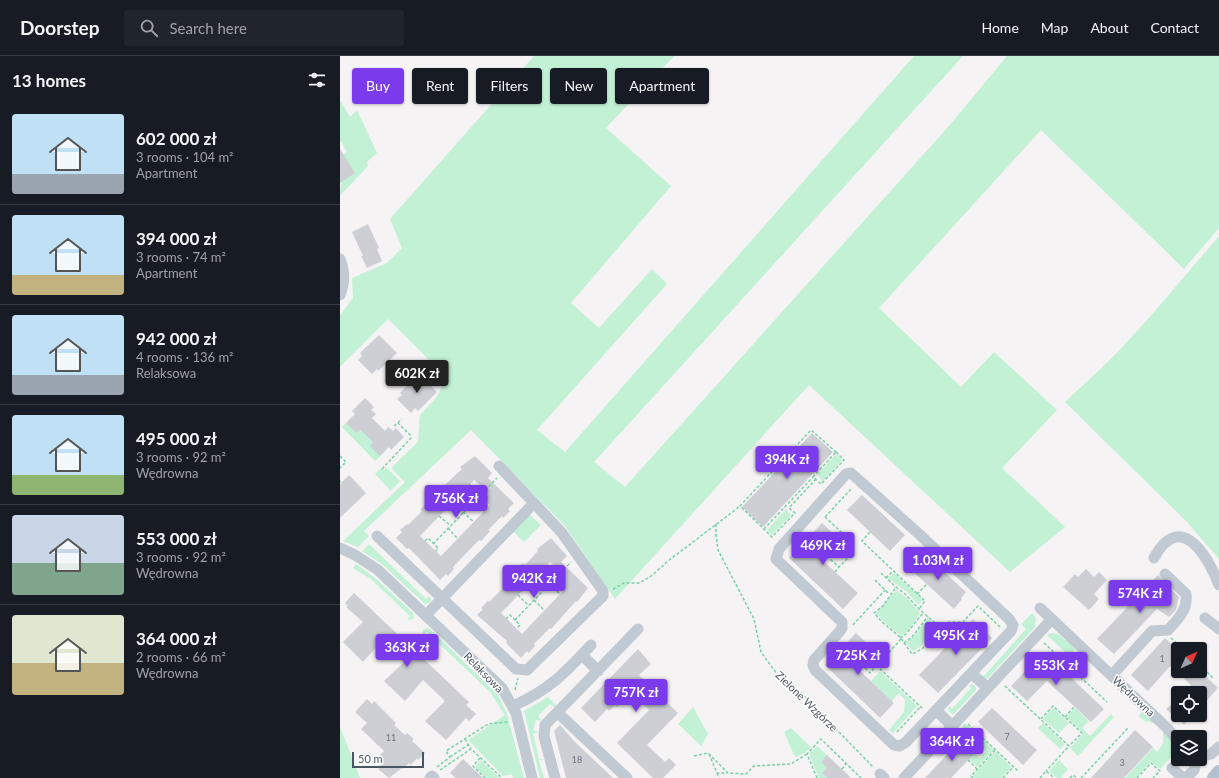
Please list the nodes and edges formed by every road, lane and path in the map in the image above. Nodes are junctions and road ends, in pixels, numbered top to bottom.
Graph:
1 (340, 259) edge
2 (340, 295) edge
3 (402, 419) dead end
4 (398, 423) junction
5 (394, 426) dead end
6 (836, 452) junction
7 (340, 456) edge
8 (340, 468) edge
9 (501, 468) joint
10 (382, 469) dead end
11 (813, 477) junction
12 (816, 479) junction
13 (469, 484) dead end
14 (480, 494) junction
15 (457, 497) dead end
16 (476, 500) junction
17 (534, 503) junction
18 (740, 506) junction
19 (468, 507) junction
20 (486, 509) dead end
21 (463, 512) junction
22 (439, 516) dead end
23 (825, 517) dead end
24 (474, 522) dead end
25 (716, 524) junction
26 (450, 526) junction
27 (448, 528) junction
28 (764, 529) junction
29 (870, 532) dead end
30 (377, 536) dead end
31 (458, 538) dead end
32 (425, 541) dead end
33 (853, 543) dead end
34 (433, 544) junction
35 (340, 548) edge
36 (436, 551) dead end
37 (823, 553) dead end
38 (577, 554) junction
39 (848, 558) dead end
40 (1154, 558) dead end
41 (546, 566) dead end
42 (839, 567) junction
43 (893, 571) junction
44 (835, 572) dead end
45 (881, 573) dead end
46 (1165, 574) dead end
47 (556, 577) junction
48 (886, 578) junction
49 (533, 579) dead end
50 (875, 580) dead end
51 (550, 584) junction
52 (927, 584) dead end
53 (1219, 585) edge
54 (896, 587) junction
55 (544, 590) junction
56 (885, 590) junction
57 (560, 594) dead end
58 (890, 594) junction
59 (917, 594) junction
60 (518, 596) dead end
61 (603, 596) junction
62 (443, 599) junction
63 (534, 600) junction
64 (529, 606) junction
65 (1040, 608) dead end
66 (919, 609) junction
67 (544, 610) dead end
68 (923, 612) junction
69 (426, 615) junction
70 (928, 616) junction
71 (1205, 618) dead end
72 (506, 619) dead end
73 (849, 619) dead end
74 (1052, 619) junction
75 (515, 620) junction
76 (854, 624) junction
77 (940, 626) junction
78 (516, 628) dead end
79 (1219, 628) edge
80 (638, 629) dead end
81 (849, 630) dead end
82 (1003, 630) dead end
83 (901, 639) junction
84 (1041, 640) dead end
85 (904, 644) junction
86 (591, 645) dead end
87 (582, 655) junction
88 (858, 661) dead end
89 (876, 666) junction
90 (598, 671) junction
91 (1207, 672) edge
92 (972, 674) junction
93 (1112, 675) junction
94 (1214, 679) dead end
95 (1001, 682) dead end
96 (988, 688) junction
97 (1107, 702) dead end
98 (513, 706) junction
99 (921, 706) junction
100 (1074, 707) dead end
101 (558, 713) junction
102 (933, 713) junction
103 (1065, 717) junction
104 (1041, 719) junction
105 (964, 721) dead end
106 (511, 722) dead end
107 (952, 726) junction
108 (1129, 727) dead end
109 (1171, 735) edge
110 (894, 736) dead end
111 (465, 739) junction
112 (468, 745) junction
113 (1069, 746) junction
114 (1219, 747) edge
115 (471, 749) junction
116 (995, 750) junction
117 (708, 753) junction
118 (807, 754) junction
119 (1207, 755) edge
120 (694, 756) dead end
121 (450, 757) junction
122 (481, 758) junction
123 (968, 760) dead end
124 (846, 764) junction
125 (1170, 765) edge
126 (1195, 766) edge
127 (1013, 767) junction
128 (842, 769) dead end
129 (977, 769) junction
130 (1046, 771) junction
131 (1019, 772) dead end
132 (717, 773) junction
133 (728, 773) junction
134 (432, 776) edge
135 (882, 776) edge
136 (971, 777) edge
137 (485, 778) edge
138 (502, 778) edge
139 (532, 778) edge
140 (555, 778) edge
141 (626, 778) edge
142 (719, 778) edge
143 (817, 778) edge
144 (861, 778) edge
145 (904, 778) edge
146 (1003, 778) edge
147 (1040, 778) edge
148 (1054, 778) edge
149 (1070, 778) edge
150 (1077, 778) edge
151 (1081, 778) edge
152 (1137, 778) edge
153 (1153, 778) edge
154 (1183, 778) edge
155 (1186, 778) edge

1 - 2 street
3 - 4 path
4 - 5 path
4 - 10 path
6 - 11 path
6 - 12 path
6 - 18 path
7 - 8 path
9 - 14 path
9 - 17 street
11 - 12 path
11 - 28 path
12 - 28 path
13 - 14 path
14 - 16 path
15 - 19 path
16 - 19 path
16 - 20 path
17 - 38 street
17 - 62 street
18 - 25 path
18 - 28 path
19 - 21 path
21 - 24 path
21 - 26 path
22 - 26 path
23 - 33 path
25 - 61 path
25 - 135 path, Zielone Wzgórze
26 - 27 path
27 - 31 path
27 - 34 path
29 - 43 path
30 - 62 street
32 - 34 path
34 - 36 path
35 - 69 street, Relaksowa
37 - 42 path
38 - 47 path
38 - 61 street
39 - 42 path
40 - 53 street
41 - 47 path
42 - 44 path
43 - 48 path
43 - 59 path
45 - 48 path
46 - 93 street
47 - 51 path
48 - 54 path
49 - 55 path
50 - 56 path
51 - 55 path
51 - 57 path
52 - 59 path
54 - 58 path
54 - 66 path
55 - 63 path
56 - 58 path
56 - 76 path
58 - 83 path
59 - 66 path
60 - 64 path
61 - 62 street
62 - 69 street
63 - 64 path
63 - 67 path
64 - 75 path
65 - 74 street, Wędrowna
66 - 68 path
68 - 70 path
68 - 83 path
69 - 98 street, Relaksowa
70 - 77 path
70 - 85 path
71 - 79 street
72 - 75 path
73 - 76 path
74 - 93 street, Wędrowna
74 - 96 street
75 - 78 path
76 - 81 path
77 - 82 path
77 - 85 path
80 - 90 street
83 - 85 path
83 - 89 path
84 - 97 path
86 - 87 street
87 - 90 street
87 - 98 street
88 - 89 path
89 - 99 path
90 - 101 street
91 - 94 path
92 - 96 street
92 - 102 street
92 - 102 street
93 - 109 street, Wędrowna
95 - 104 path
96 - 107 street
98 - 139 street, Relaksowa
99 - 102 path
99 - 110 path
100 - 103 path
101 - 140 street
101 - 141 street
102 - 107 street
103 - 104 path
103 - 113 path
104 - 113 path
105 - 116 path
106 - 111 path
107 - 145 street
108 - 151 path
111 - 112 path
111 - 121 path
112 - 115 path
112 - 121 path
113 - 130 path
114 - 119 street
115 - 122 path
115 - 134 path
116 - 127 path
116 - 129 path
117 - 120 path
117 - 132 path
117 - 133 path
118 - 124 path
118 - 133 path
118 - 143 path
121 - 134 path
122 - 137 path
122 - 138 path
123 - 129 path
124 - 128 path
124 - 144 path
125 - 154 street
126 - 155 street
127 - 131 path
127 - 146 path
129 - 136 path
130 - 147 path
130 - 148 path
132 - 133 path
132 - 142 path
149 - 150 path
152 - 153 path

